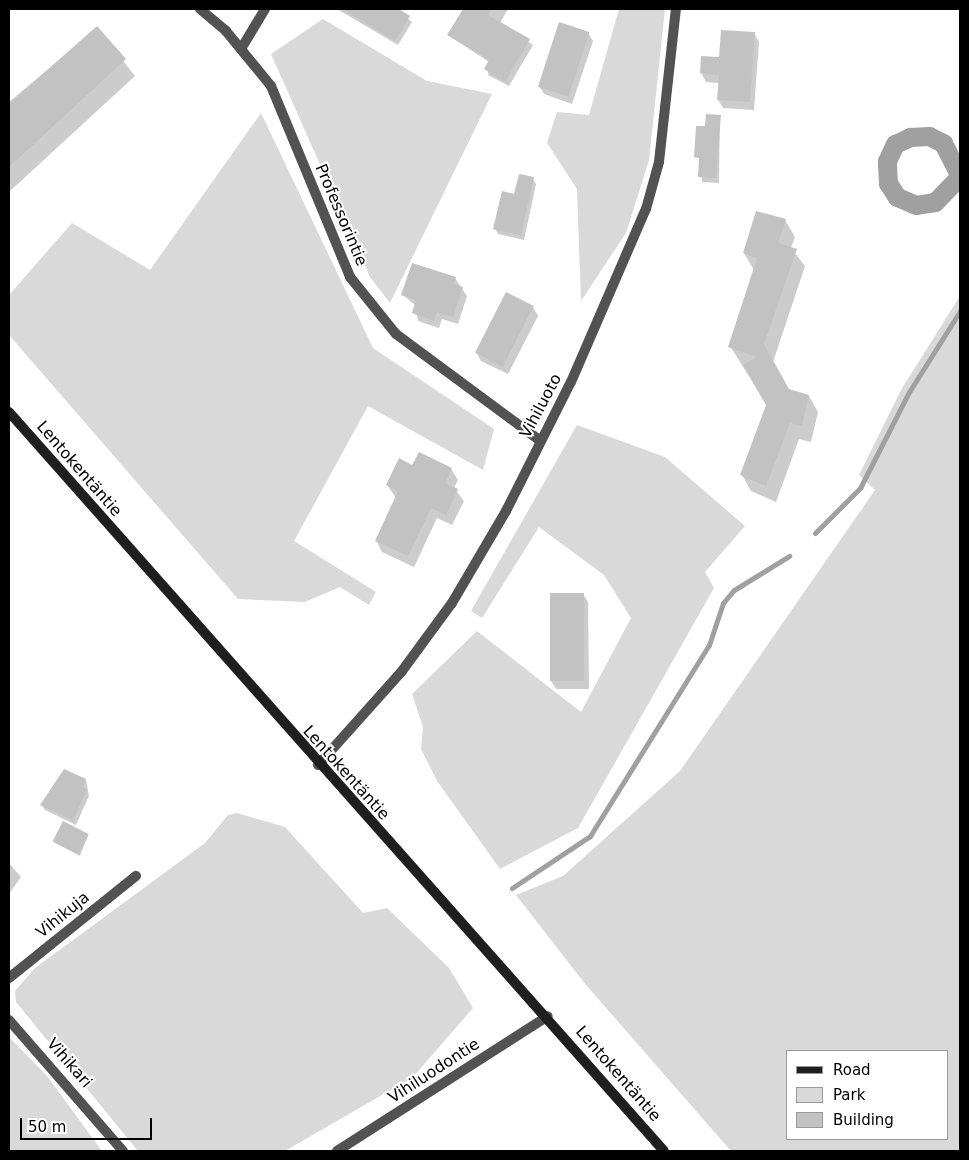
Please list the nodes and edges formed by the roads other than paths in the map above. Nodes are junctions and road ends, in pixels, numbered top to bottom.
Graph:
1 (200, 9) edge
2 (265, 9) edge
3 (676, 9) edge
4 (241, 49) junction
5 (9, 412) edge
6 (539, 440) junction
7 (318, 766) junction
8 (136, 876) dead end
9 (9, 978) edge
10 (548, 1016) junction
11 (9, 1020) edge
12 (123, 1151) edge
13 (337, 1151) edge
14 (664, 1151) edge

1 - 4 street, Professorintie
2 - 4 street
3 - 6 street, Vihiluoto
4 - 6 street, Professorintie
5 - 7 main road, Lentokentäntie
6 - 7 street, Vihiluoto
7 - 10 main road, Lentokentäntie
8 - 9 street, Vihikuja
10 - 13 street, Vihiluodontie
10 - 14 main road, Lentokentäntie
11 - 12 street, Vihikari

